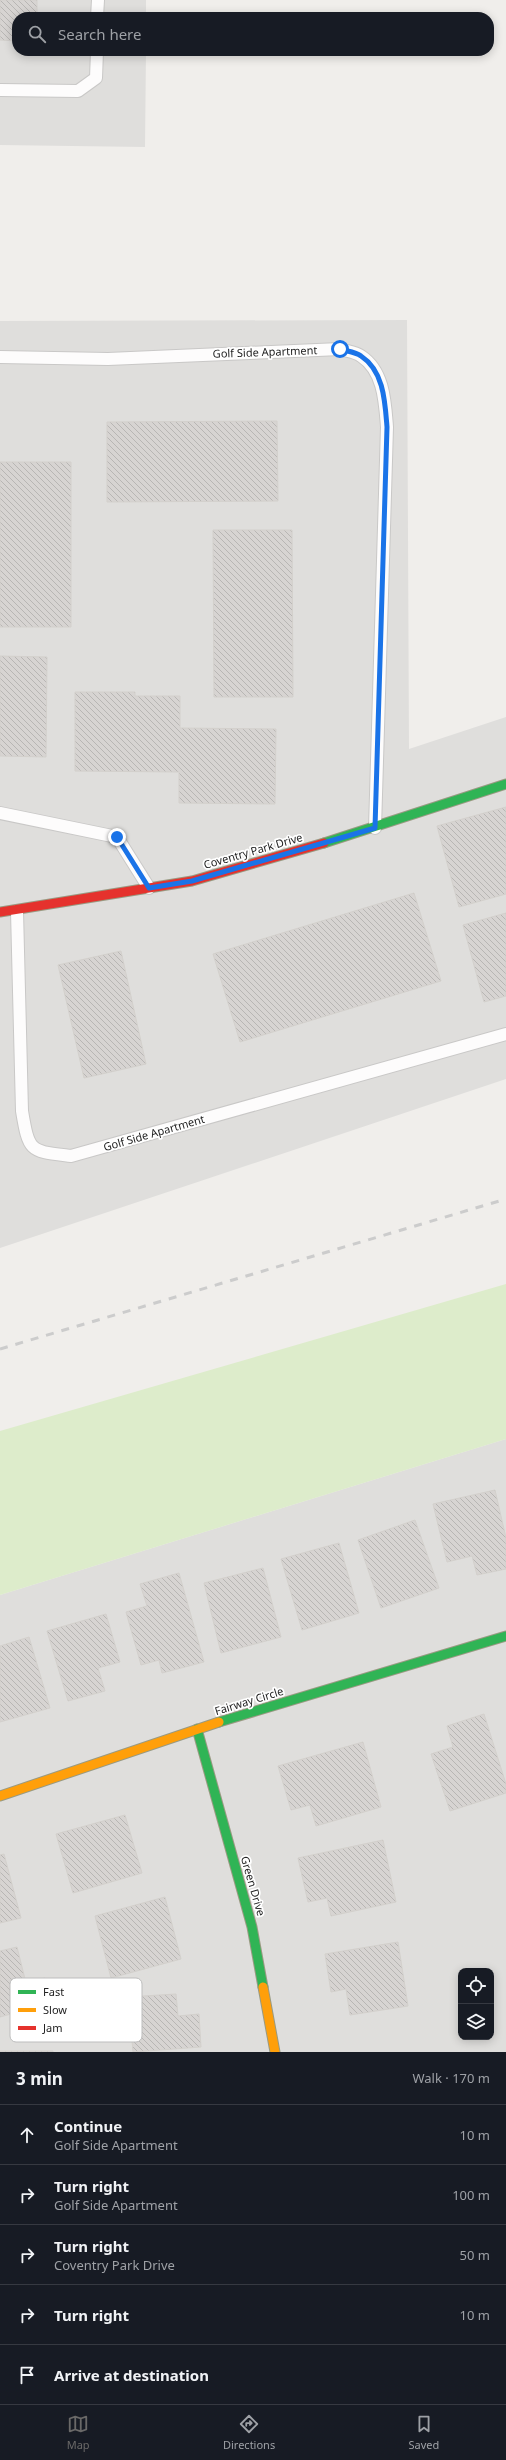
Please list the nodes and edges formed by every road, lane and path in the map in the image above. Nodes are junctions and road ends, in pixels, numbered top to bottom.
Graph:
1 (98, 0) edge
2 (98, 12) edge
3 (97, 56) edge
4 (0, 90) edge
5 (0, 357) edge
6 (506, 784) edge
7 (0, 813) edge
8 (375, 828) junction
9 (149, 888) junction
10 (17, 911) junction
11 (0, 912) edge
12 (506, 1034) edge
13 (506, 1636) edge
14 (197, 1730) junction
15 (0, 1796) edge
16 (275, 2052) edge

1 - 2 lane
3 - 4 lane
5 - 8 lane, Golf Side Apartment
6 - 8 street, Coventry Park Drive
7 - 9 lane
8 - 9 street, Coventry Park Drive
9 - 10 street, Coventry Park Drive
10 - 11 street, Coventry Park Drive
10 - 12 lane, Golf Side Apartment
13 - 14 street, Fairway Circle
14 - 15 street, Fairway Circle
14 - 16 street, Green Drive

